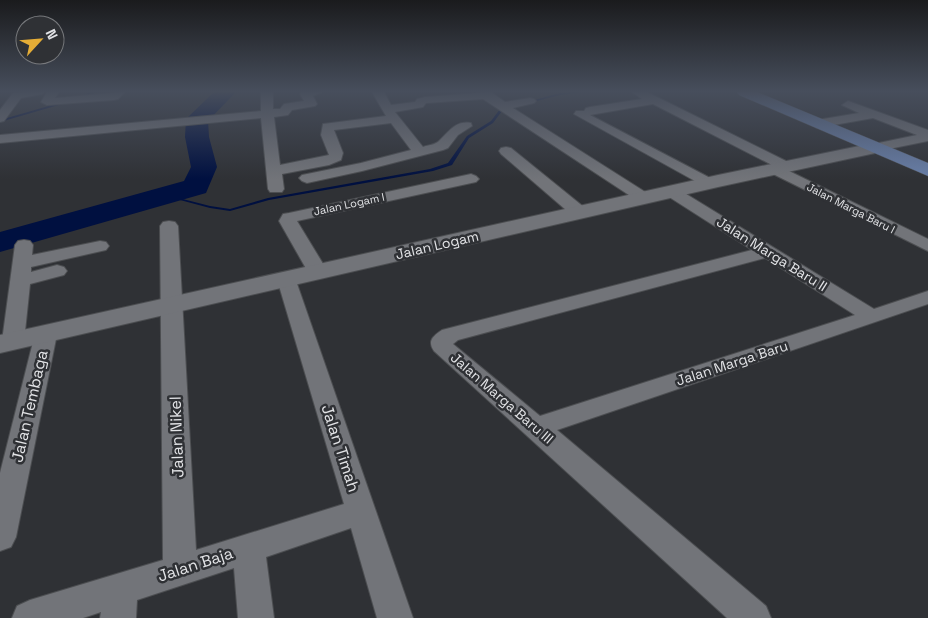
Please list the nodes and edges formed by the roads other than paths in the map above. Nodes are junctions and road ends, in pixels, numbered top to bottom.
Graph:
1 (185, 121) edge
2 (268, 121) edge
3 (358, 121) edge
4 (396, 121) edge
5 (527, 121) edge
6 (601, 121) edge
7 (693, 121) edge
8 (810, 121) edge
9 (836, 121) edge
10 (888, 121) edge
11 (817, 124) junction
12 (466, 126) dead end
13 (928, 136) edge
14 (0, 139) edge
15 (868, 145) junction
16 (506, 151) dead end
17 (420, 152) junction
18 (780, 168) junction
19 (928, 170) edge
20 (274, 172) junction
21 (307, 178) dead end
22 (471, 179) dead end
23 (713, 182) junction
24 (276, 189) dead end
25 (672, 192) junction
26 (644, 198) junction
27 (579, 212) junction
28 (169, 226) dead end
29 (100, 246) dead end
30 (928, 246) edge
31 (767, 252) junction
32 (22, 262) junction
33 (57, 271) dead end
34 (318, 272) junction
35 (287, 279) junction
36 (928, 296) edge
37 (171, 305) junction
38 (872, 317) junction
39 (46, 334) junction
40 (7, 343) edge
41 (536, 427) junction
42 (361, 512) junction
43 (0, 538) edge
44 (248, 547) junction
45 (180, 569) junction
46 (119, 603) edge
47 (30, 618) edge
48 (256, 618) edge
49 (395, 618) edge
50 (753, 618) edge

1 - 14 street
2 - 20 street
3 - 20 street
4 - 17 street
5 - 26 street
6 - 23 street
7 - 18 street, Jalan Marga Baru I
8 - 11 main road
9 - 11 street
10 - 13 street
11 - 15 main road
12 - 17 street
13 - 15 street
15 - 18 street, Jalan Logam
15 - 19 main road
16 - 27 street
17 - 21 street
18 - 23 street, Jalan Logam
18 - 30 street, Jalan Marga Baru I
20 - 24 street
22 - 34 street, Jalan Logam I
23 - 25 street, Jalan Logam
25 - 26 street, Jalan Logam
25 - 31 street, Jalan Marga Baru II
26 - 27 street, Jalan Logam
27 - 34 street, Jalan Logam
28 - 37 street, Jalan Nikel
29 - 32 street
31 - 38 street, Jalan Marga Baru II
31 - 41 street, Jalan Marga Baru III
32 - 33 street
32 - 40 street
34 - 35 street, Jalan Logam
35 - 37 street, Jalan Logam
35 - 42 street, Jalan Timah
36 - 38 street, Jalan Marga Baru
37 - 39 street, Jalan Logam
37 - 45 street, Jalan Nikel
38 - 41 street, Jalan Marga Baru
39 - 40 street, Jalan Logam
39 - 43 street, Jalan Tembaga
41 - 50 street, Jalan Marga Baru III
42 - 44 street, Jalan Baja
42 - 49 street, Jalan Timah
44 - 45 street, Jalan Baja
44 - 48 street
45 - 46 street, Jalan Baja
46 - 47 street, Jalan Baja

